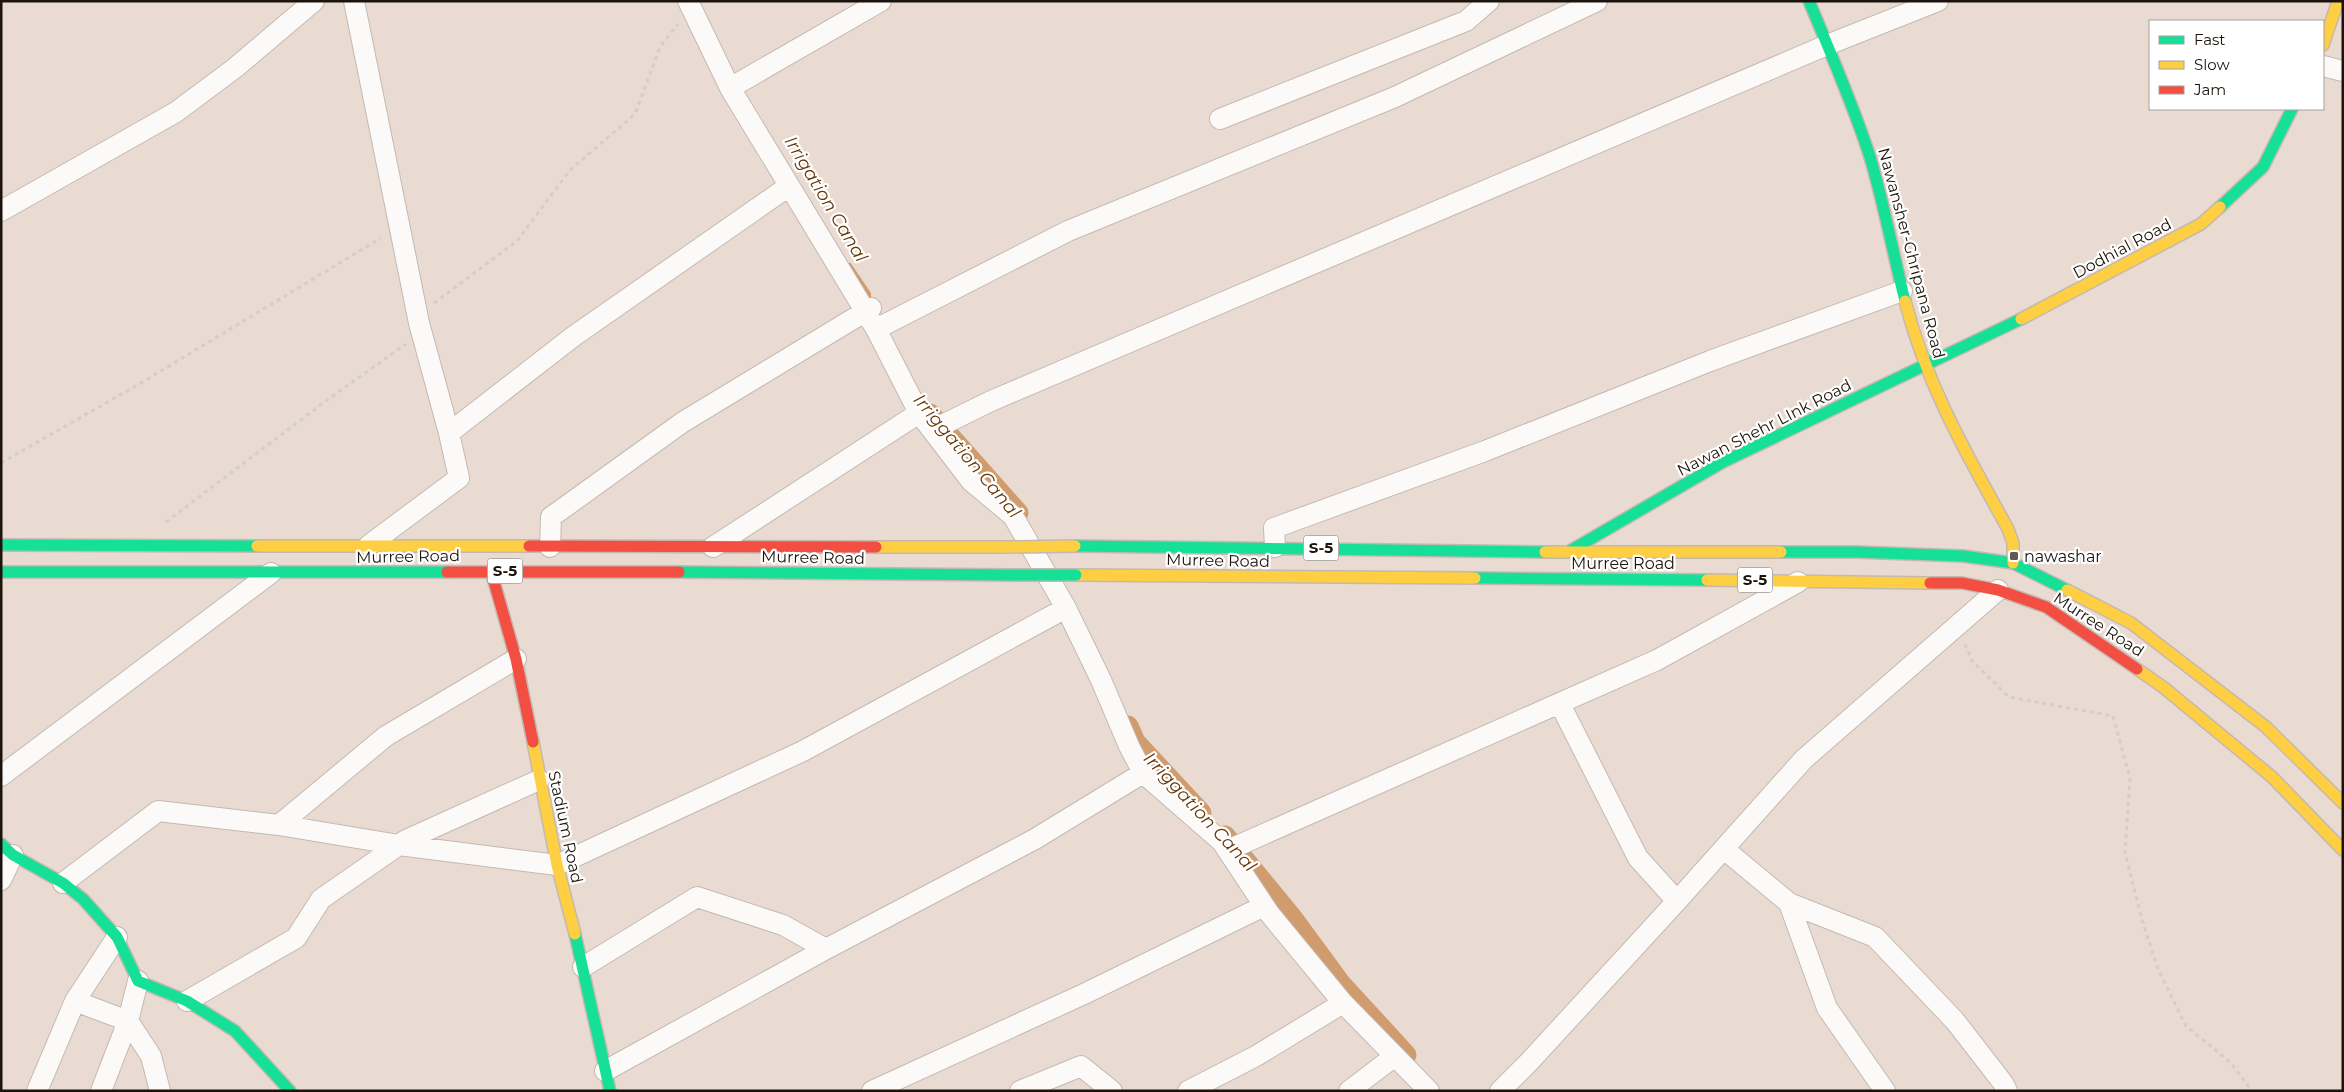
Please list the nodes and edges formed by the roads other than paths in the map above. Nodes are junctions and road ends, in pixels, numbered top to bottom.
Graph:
1 (314, 1) edge
2 (354, 1) edge
3 (881, 1) edge
4 (1489, 1) edge
5 (1597, 1) edge
6 (1809, 1) edge
7 (1938, 1) edge
8 (2338, 1) edge
9 (689, 4) edge
10 (2324, 42) edge
11 (1827, 45) junction
12 (2324, 66) edge
13 (2343, 71) edge
14 (730, 88) junction
15 (2292, 110) edge
16 (1220, 119) dead end
17 (788, 186) junction
18 (1, 211) edge
19 (1902, 291) junction
20 (868, 310) junction
21 (876, 329) junction
22 (1925, 366) junction
23 (920, 413) junction
24 (932, 430) junction
25 (449, 433) junction
26 (1, 545) edge
27 (370, 545) junction
28 (550, 547) junction
29 (713, 547) junction
30 (1275, 547) junction
31 (1568, 552) junction
32 (242, 560) junction
33 (693, 560) junction
34 (2013, 563) junction
35 (491, 571) junction
36 (1, 572) edge
37 (271, 573) junction
38 (1800, 581) junction
39 (1998, 590) junction
40 (1066, 608) junction
41 (516, 659) junction
42 (1560, 704) junction
43 (1144, 774) junction
44 (1, 776) edge
45 (539, 780) junction
46 (2343, 803) edge
47 (279, 825) junction
48 (399, 845) junction
49 (1724, 849) junction
50 (7, 850) edge
51 (1228, 850) junction
52 (2343, 850) edge
53 (557, 866) junction
54 (1, 880) edge
55 (63, 883) junction
56 (1677, 901) junction
57 (1789, 903) junction
58 (1264, 906) junction
59 (116, 937) junction
60 (826, 949) junction
61 (582, 966) junction
62 (138, 981) junction
63 (75, 1001) junction
64 (187, 1001) junction
65 (1343, 1003) junction
66 (128, 1021) junction
67 (1395, 1056) junction
68 (605, 1071) junction
69 (37, 1091) edge
70 (101, 1091) edge
71 (160, 1091) edge
72 (290, 1091) edge
73 (610, 1091) edge
74 (872, 1091) edge
75 (1020, 1091) edge
76 (1112, 1091) edge
77 (1188, 1091) edge
78 (1349, 1091) edge
79 (1429, 1091) edge
80 (1500, 1091) edge
81 (1885, 1091) edge
82 (2007, 1091) edge

1 - 18 street
2 - 25 street
3 - 14 street
4 - 16 street
5 - 21 street
6 - 11 main road, Nawansher-Ghripana Road
7 - 11 street
8 - 10 main road
9 - 14 street
11 - 19 main road, Nawansher-Ghripana Road
11 - 24 street
12 - 13 street
14 - 17 street
15 - 22 main road, Dodhial Road
17 - 20 street
17 - 25 street
19 - 22 main road, Nawansher-Ghripana Road
19 - 30 street
20 - 21 street
20 - 28 street
21 - 23 street
22 - 31 main road, Nawan Shehr LInk Road
22 - 34 main road, Nawansher-Ghripana Road
23 - 24 street
23 - 29 street
24 - 40 street
25 - 27 street
26 - 32 main road, Murree Road / S-5
27 - 28 main road, Murree Road / S-5
27 - 32 main road, Murree Road / S-5
28 - 33 main road, Murree Road / S-5
29 - 30 main road, Murree Road / S-5, bridge
29 - 33 main road, Murree Road / S-5
30 - 31 main road, Murree Road / S-5
31 - 34 main road, Murree Road / S-5
32 - 36 main road, Murree Road / S-5
32 - 37 main road, Murree Road / S-5
33 - 35 main road, Murree Road / S-5
33 - 38 main road, Murree Road / S-5, bridge
34 - 46 main road, Murree Road / S-5
35 - 37 main road, Murree Road / S-5
35 - 41 main road, Stadium Road
37 - 44 street
38 - 39 main road, Murree Road / S-5
38 - 42 street
39 - 49 street
39 - 52 main road, Murree Road / S-5
40 - 43 street
40 - 53 street
41 - 45 main road, Stadium Road
41 - 47 street
42 - 51 street
42 - 56 street
43 - 51 street
43 - 60 street
45 - 48 street
45 - 53 main road, Stadium Road
47 - 48 street
47 - 55 street
48 - 53 street
48 - 64 street
49 - 56 street
49 - 57 street
50 - 54 street
50 - 55 main road
51 - 58 street
53 - 61 main road, Stadium Road
55 - 59 main road
56 - 80 street
57 - 81 street
57 - 82 street
58 - 65 street
58 - 74 street
59 - 62 main road
59 - 63 street
60 - 61 street
60 - 68 street
61 - 68 main road, Stadium Road
62 - 64 main road
62 - 66 street
63 - 66 street
63 - 69 street
64 - 72 main road
65 - 67 street
65 - 77 street
66 - 70 street
66 - 71 street
67 - 78 street
67 - 79 street
68 - 73 main road, Stadium Road
75 - 76 street

